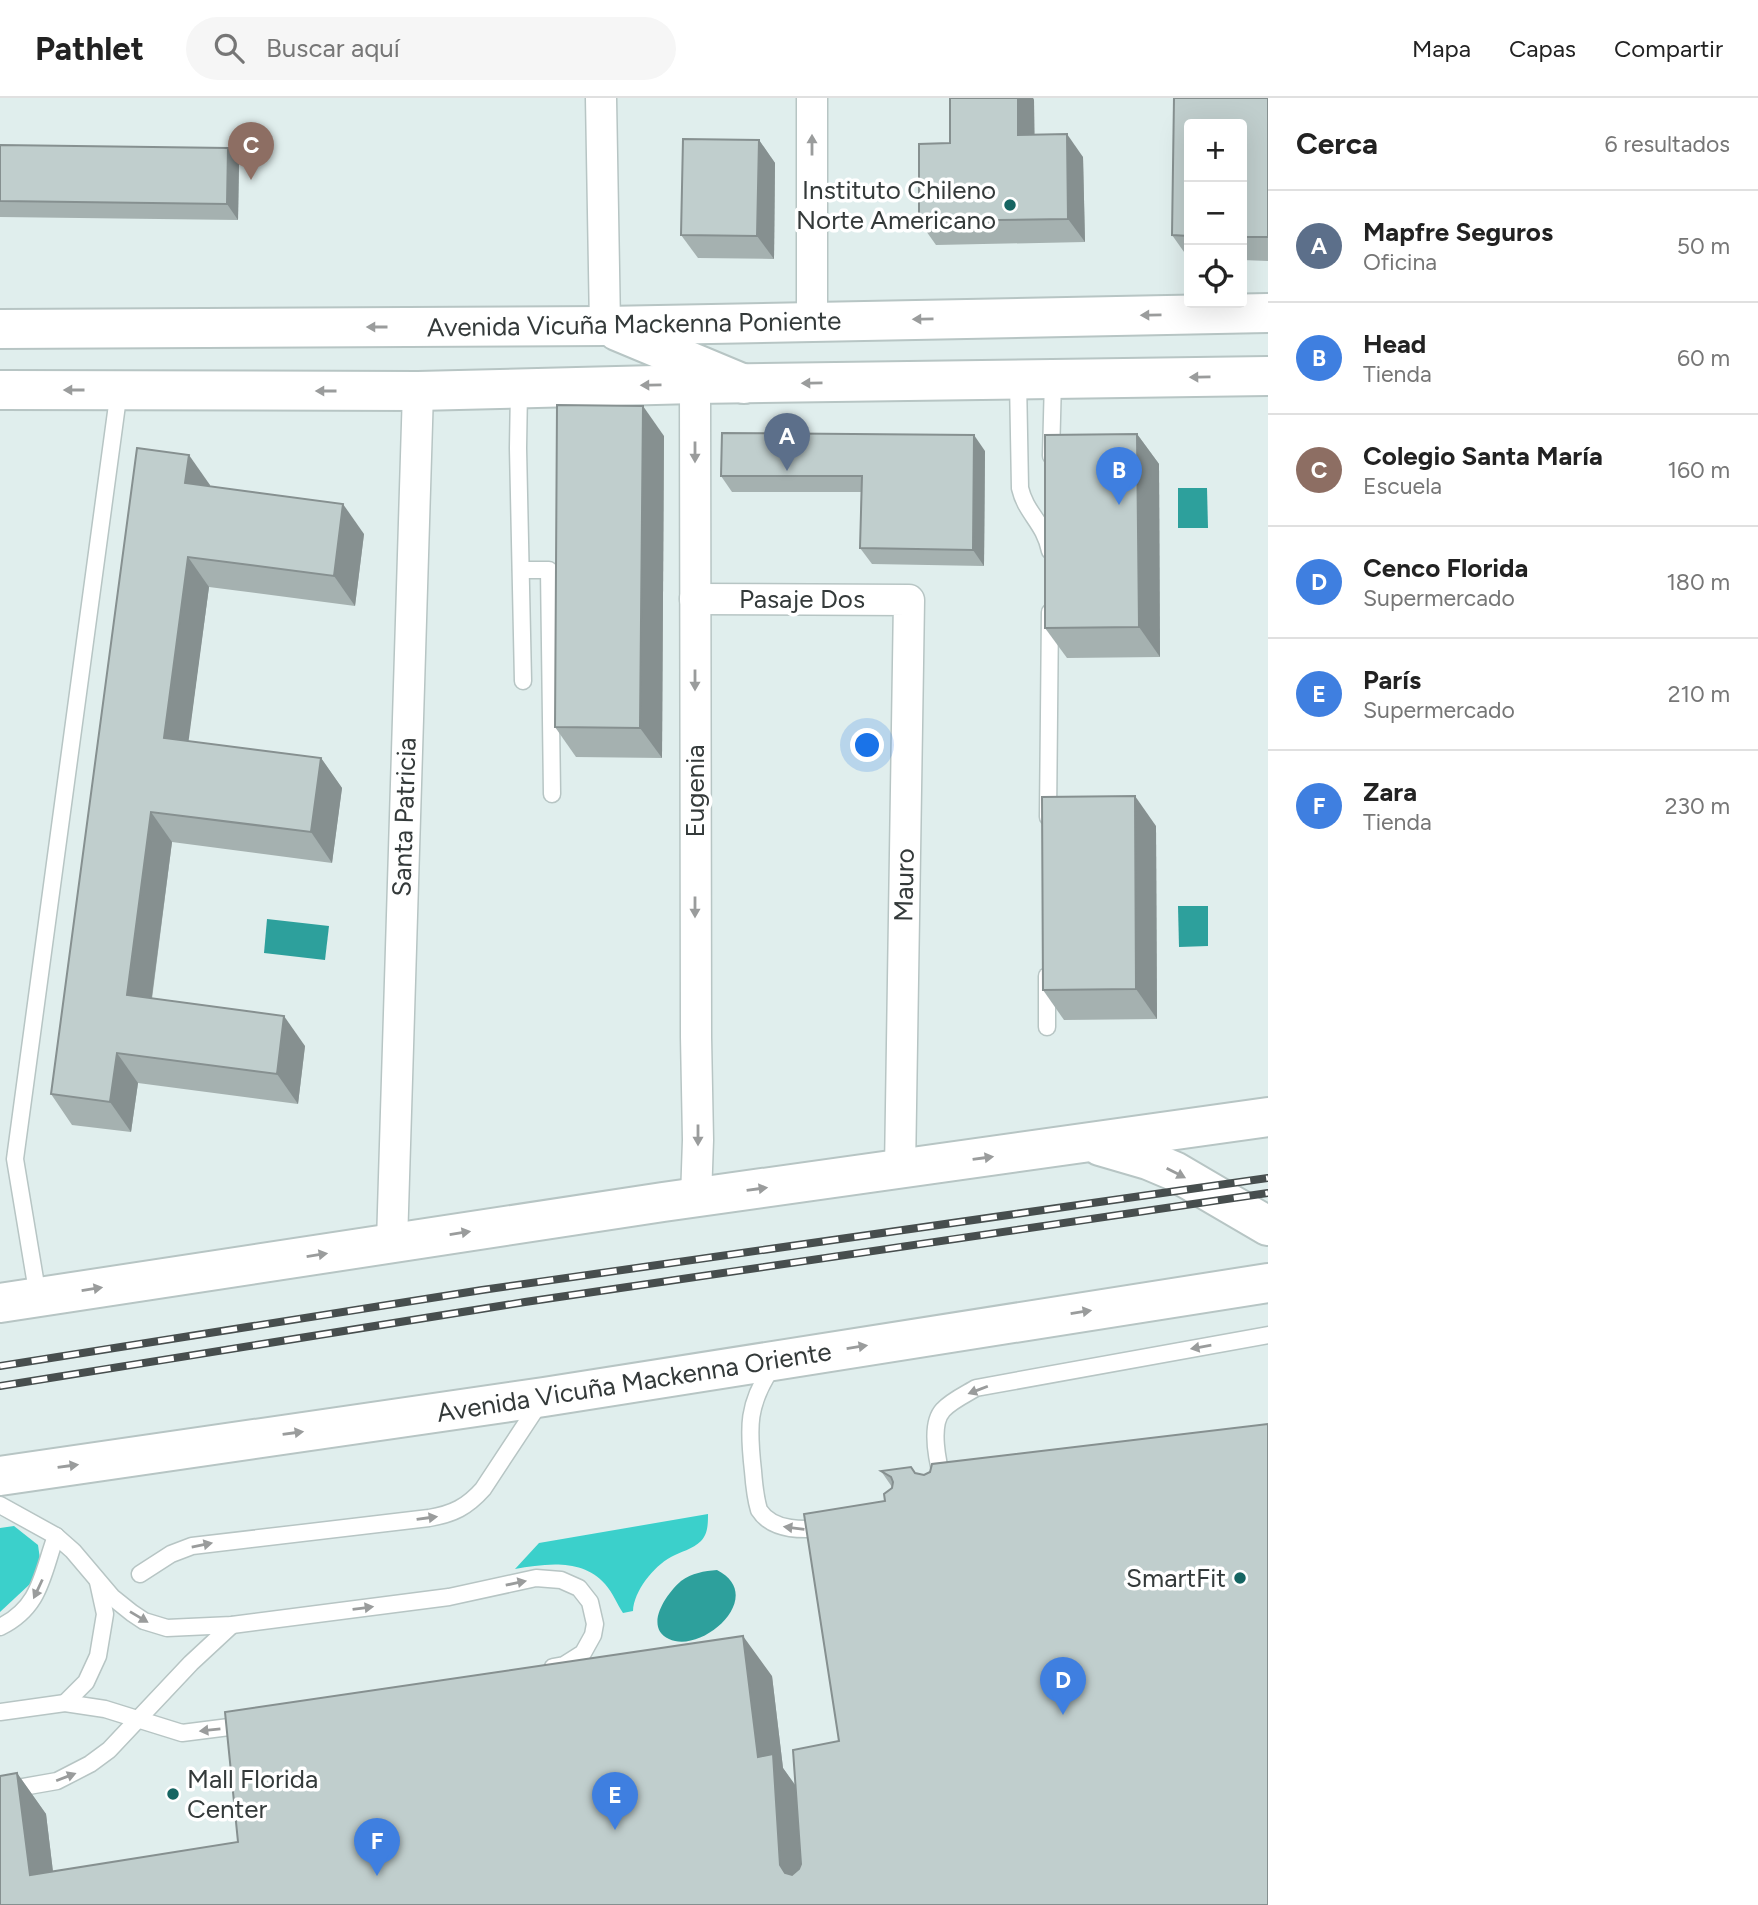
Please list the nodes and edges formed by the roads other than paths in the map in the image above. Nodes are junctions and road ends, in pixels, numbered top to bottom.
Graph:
1 (601, 98) edge
2 (812, 98) edge
3 (1268, 313) edge
4 (812, 321) junction
5 (605, 326) junction
6 (0, 329) edge
7 (1268, 376) edge
8 (1036, 380) junction
9 (695, 384) junction
10 (744, 384) junction
11 (519, 389) junction
12 (0, 390) edge
13 (120, 390) junction
14 (418, 391) junction
15 (1051, 470) edge
16 (1050, 567) edge
17 (521, 570) junction
18 (1050, 595) edge
19 (695, 599) junction
20 (909, 600) joint
21 (523, 681) dead end
22 (552, 794) dead end
23 (1048, 832) edge
24 (1047, 958) edge
25 (1047, 1027) dead end
26 (1268, 1116) edge
27 (1088, 1143) junction
28 (900, 1170) junction
29 (696, 1198) junction
30 (1268, 1226) edge
31 (392, 1243) junction
32 (1268, 1283) edge
33 (38, 1297) junction
34 (0, 1303) edge
35 (1268, 1335) edge
36 (778, 1359) junction
37 (544, 1397) junction
38 (0, 1476) edge
39 (946, 1494) edge
40 (0, 1505) edge
41 (848, 1527) edge
42 (56, 1536) junction
43 (141, 1574) dead end
44 (98, 1581) junction
45 (232, 1625) junction
46 (0, 1626) edge
47 (537, 1670) edge
48 (65, 1703) junction
49 (0, 1712) edge
50 (138, 1720) junction
51 (267, 1721) edge
52 (0, 1791) edge

1 - 5 street
4 -> 2 street
3 -> 4 main road, Avenida Vicuña Mackenna Poniente
4 - 5 main road, Avenida Vicuña Mackenna Poniente
5 -> 6 main road, Avenida Vicuña Mackenna Poniente
5 - 10 main road
7 -> 8 main road
8 -> 10 main road
8 - 15 lane
8 - 16 lane
9 - 10 main road
9 -> 11 main road
9 -> 19 street, Eugenia
11 - 14 main road
11 - 17 lane
13 -> 12 main road
14 -> 13 main road
13 - 33 lane
14 - 31 street, Santa Patricia
17 - 21 lane
17 - 22 lane
18 - 23 lane
19 - 20 street, Pasaje Dos
19 -> 29 street, Eugenia
20 - 28 street, Mauro
24 - 25 lane
26 - 27 main road
28 -> 27 main road
27 -> 30 main road
29 -> 28 main road
31 -> 29 main road
33 -> 31 main road
36 -> 32 main road, Avenida Vicuña Mackenna Oriente
33 - 34 main road
35 -> 39 lane
36 - 37 main road, Avenida Vicuña Mackenna Oriente
41 -> 36 lane
38 -> 37 main road, Avenida Vicuña Mackenna Oriente
43 -> 37 lane
40 - 42 lane
42 - 44 lane
42 -> 46 lane
44 -> 45 lane
44 - 48 lane
45 -> 47 lane
45 - 50 lane
48 - 49 lane
48 - 50 lane
51 -> 50 lane
52 -> 50 lane

